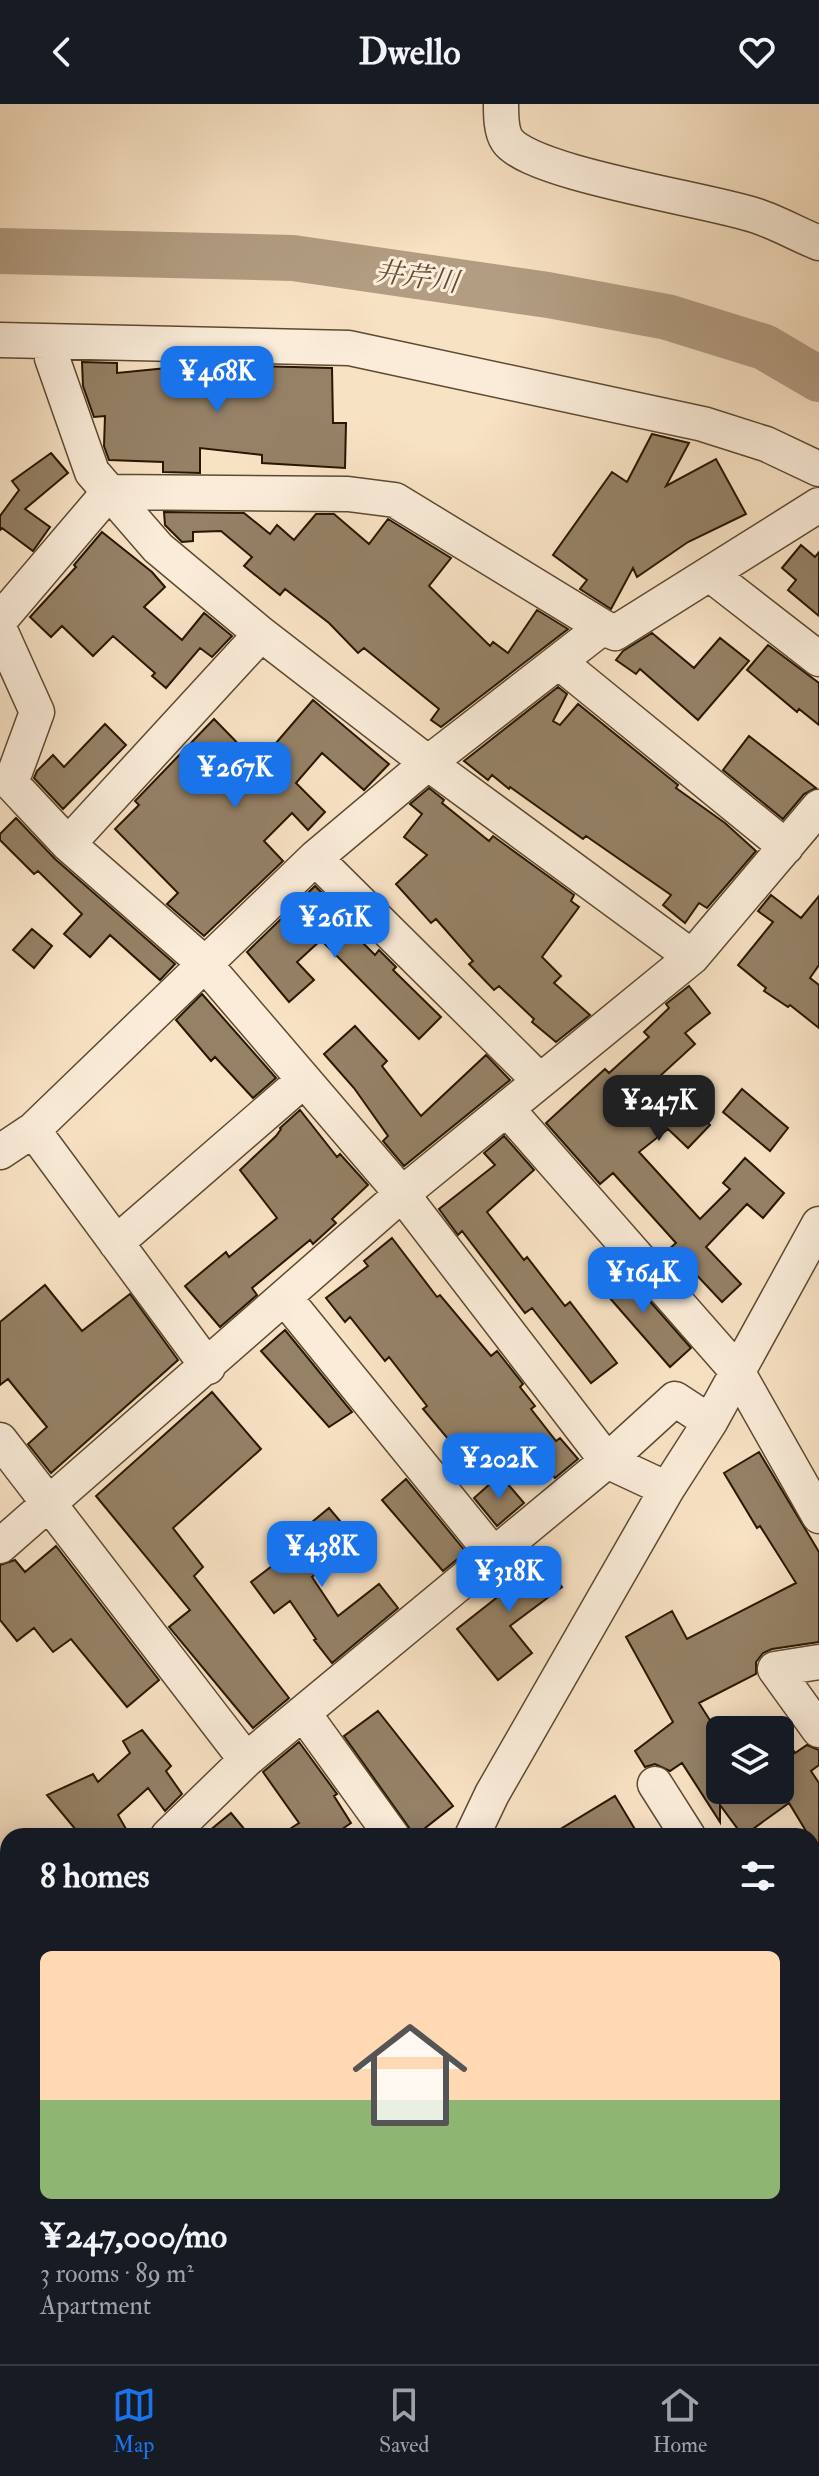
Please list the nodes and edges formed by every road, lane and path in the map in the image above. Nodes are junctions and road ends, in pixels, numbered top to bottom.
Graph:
1 (501, 104) edge
2 (819, 243) edge
3 (0, 340) edge
4 (51, 343) junction
5 (819, 469) edge
6 (109, 492) junction
7 (819, 505) edge
8 (711, 575) junction
9 (0, 620) edge
10 (603, 627) junction
11 (0, 630) edge
12 (261, 634) junction
13 (819, 659) edge
14 (559, 662) junction
15 (428, 763) junction
16 (6, 785) edge
17 (819, 807) edge
18 (68, 844) junction
19 (786, 847) junction
20 (315, 858) junction
21 (692, 957) junction
22 (204, 963) junction
23 (304, 1080) junction
24 (540, 1081) junction
25 (507, 1109) junction
26 (33, 1130) junction
27 (0, 1152) edge
28 (402, 1194) junction
29 (819, 1224) edge
30 (116, 1243) junction
31 (285, 1298) junction
32 (208, 1367) junction
33 (737, 1371) junction
34 (710, 1422) junction
35 (0, 1440) edge
36 (607, 1461) junction
37 (667, 1489) junction
38 (50, 1504) junction
39 (819, 1516) edge
40 (0, 1546) edge
41 (494, 1555) junction
42 (819, 1662) edge
43 (304, 1714) junction
44 (819, 1730) edge
45 (246, 1760) junction
46 (655, 1784) dead end
47 (176, 1828) edge
48 (386, 1828) edge
49 (476, 1828) edge
50 (683, 1828) edge

1 - 2 street
3 - 4 street
4 - 5 street
4 - 6 street
6 - 9 street
6 - 10 street
6 - 12 street
7 - 8 street
8 - 10 street
8 - 13 street
10 - 14 street
11 - 16 street
12 - 15 street
12 - 18 street
14 - 15 street
14 - 19 street
15 - 20 street
15 - 21 street
16 - 18 street
17 - 19 street
18 - 22 street
19 - 21 street
20 - 22 street
20 - 24 street
21 - 24 street
22 - 23 street
22 - 26 street
23 - 28 street
23 - 30 street
24 - 25 street
25 - 28 street
25 - 33 street
26 - 27 street
26 - 30 street
28 - 31 street
28 - 36 street
29 - 33 street
30 - 32 street
31 - 32 street
31 - 41 street
32 - 38 street
33 - 34 street
33 - 39 street
34 - 36 street
34 - 37 street
35 - 38 street
36 - 37 street
36 - 41 street
37 - 49 street
38 - 40 street
38 - 45 street
41 - 43 street
42 - 44 street
43 - 45 street
43 - 48 street
45 - 47 street
46 - 50 street

